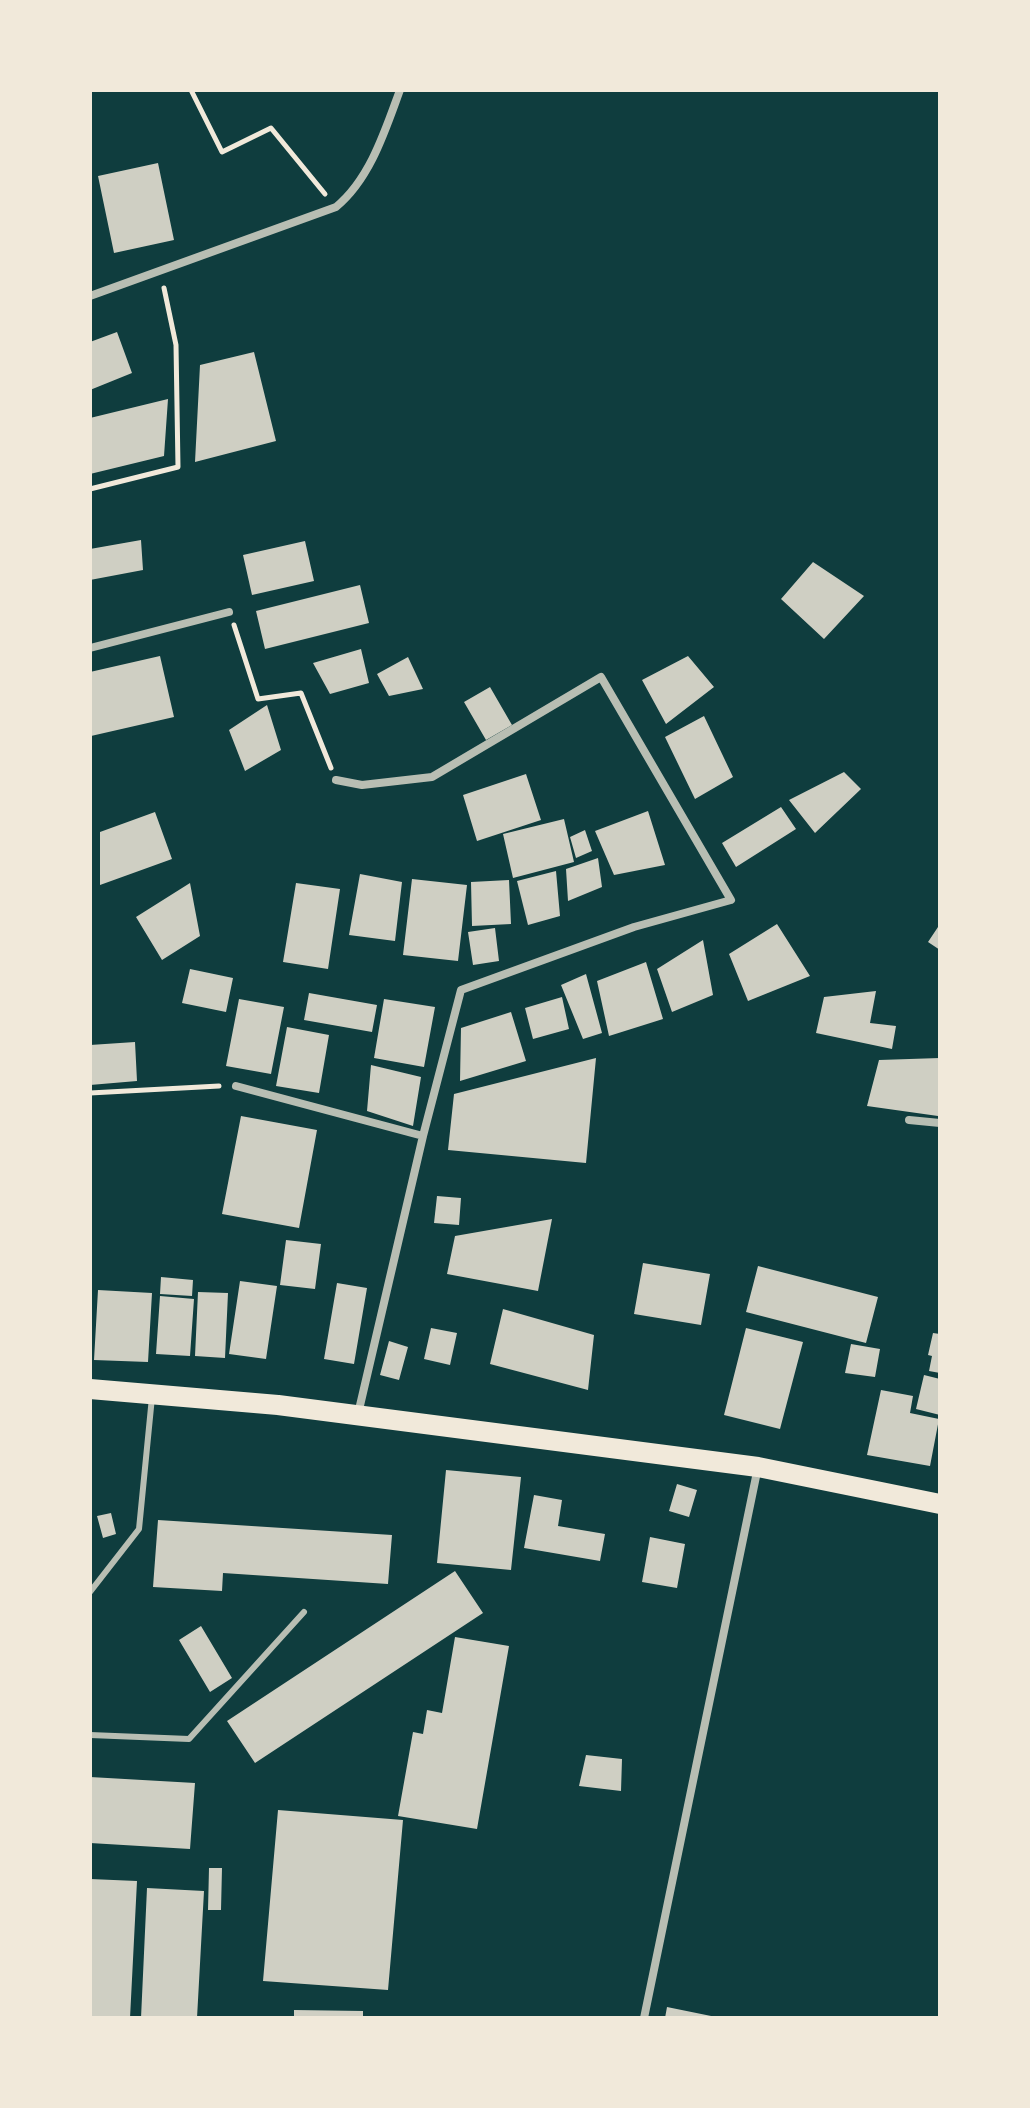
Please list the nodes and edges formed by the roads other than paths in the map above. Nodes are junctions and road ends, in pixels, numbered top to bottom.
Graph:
1 (400, 90) edge
2 (90, 296) edge
3 (229, 612) road end
4 (90, 648) edge
5 (336, 780) road end
6 (236, 1086) road end
7 (909, 1120) dead end
8 (940, 1123) edge
9 (423, 1136) junction
10 (90, 1389) edge
11 (153, 1394) junction
12 (357, 1415) junction
13 (758, 1467) junction
14 (940, 1504) edge
15 (90, 1592) edge
16 (304, 1612) dead end
17 (90, 1735) edge
18 (644, 2018) edge

1 - 2 street
3 - 4 street
5 - 9 street
6 - 9 street
7 - 8 street
9 - 12 street
10 - 11 main road
11 - 12 main road
11 - 15 lane
12 - 13 main road
13 - 14 main road
13 - 18 street
16 - 17 lane

